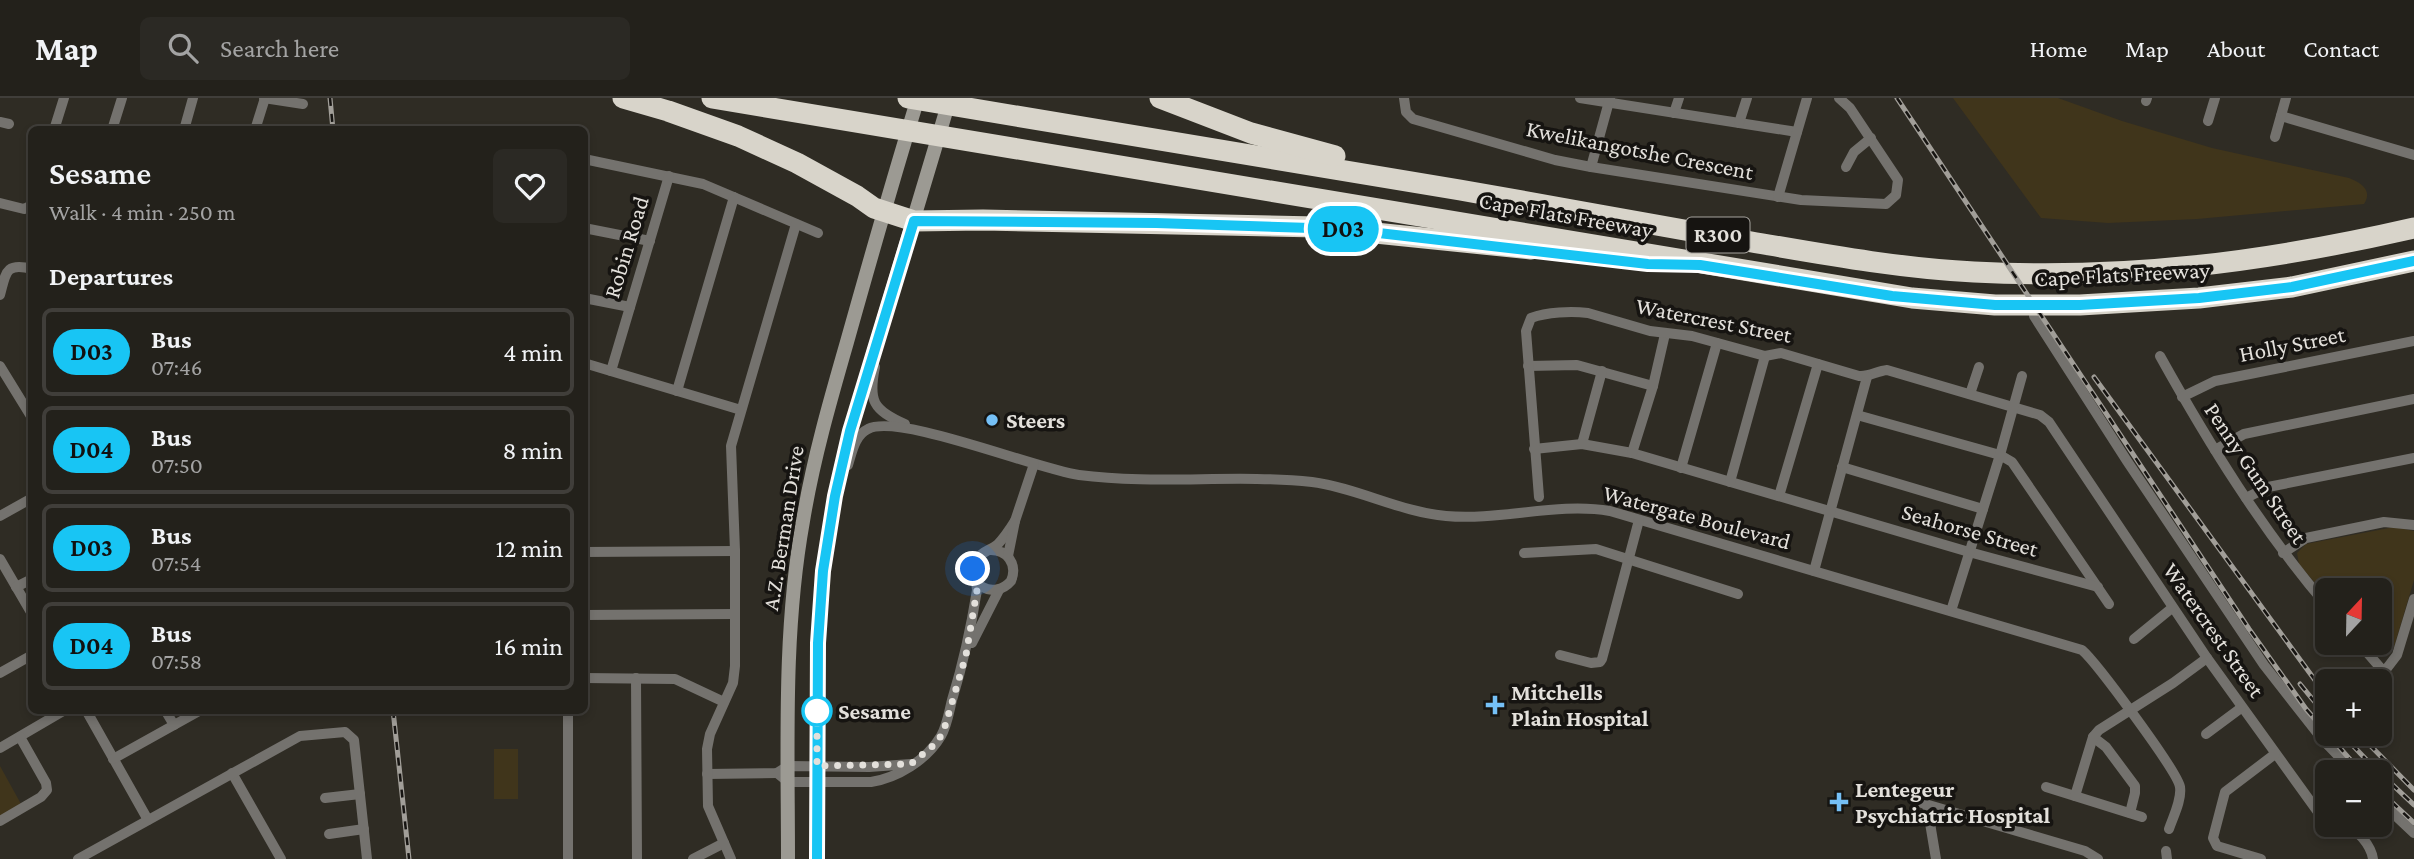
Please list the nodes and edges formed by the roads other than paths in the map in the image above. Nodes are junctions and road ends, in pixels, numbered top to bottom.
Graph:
1 (64, 98) edge
2 (122, 98) edge
3 (193, 98) edge
4 (264, 98) edge
5 (623, 98) edge
6 (712, 98) edge
7 (908, 98) edge
8 (918, 98) edge
9 (925, 98) edge
10 (950, 98) edge
11 (1160, 98) edge
12 (1404, 98) edge
13 (1580, 98) edge
14 (1679, 98) edge
15 (1747, 98) edge
16 (1807, 98) edge
17 (1839, 98) edge
18 (2215, 98) edge
19 (2286, 98) edge
20 (1610, 101) edge
21 (303, 104) dead end
22 (1674, 113) junction
23 (2281, 116) junction
24 (2208, 121) dead end
25 (1739, 123) junction
26 (55, 126) edge
27 (113, 126) edge
28 (185, 126) edge
29 (256, 126) edge
30 (1797, 132) junction
31 (2275, 137) dead end
32 (1871, 138) junction
33 (2414, 155) edge
34 (900, 159) junction
35 (588, 160) edge
36 (1591, 167) junction
37 (1846, 167) dead end
38 (669, 176) junction
39 (1462, 190) junction
40 (734, 197) junction
41 (1778, 197) junction
42 (0, 203) edge
43 (28, 206) edge
44 (883, 212) junction
45 (914, 221) junction
46 (796, 224) junction
47 (2414, 228) edge
48 (588, 229) edge
49 (818, 233) dead end
50 (650, 241) junction
51 (2414, 261) edge
52 (1700, 265) junction
53 (28, 268) edge
54 (0, 295) edge
55 (588, 299) edge
56 (630, 307) junction
57 (887, 313) junction
58 (2034, 316) dead end
59 (1665, 334) junction
60 (2414, 341) edge
61 (1717, 344) junction
62 (1765, 356) junction
63 (2160, 356) dead end
64 (588, 364) edge
65 (1818, 364) junction
66 (0, 366) edge
67 (1528, 366) junction
68 (1979, 367) dead end
69 (611, 371) junction
70 (1602, 371) junction
71 (2022, 376) dead end
72 (1867, 377) junction
73 (1653, 386) junction
74 (677, 391) junction
75 (1970, 394) junction
76 (2182, 397) junction
77 (2414, 399) edge
78 (2013, 407) junction
79 (741, 410) junction
80 (28, 414) edge
81 (1857, 415) junction
82 (918, 430) junction
83 (1582, 444) junction
84 (1534, 449) junction
85 (2215, 450) junction
86 (1632, 453) junction
87 (2000, 455) junction
88 (2414, 458) edge
89 (1034, 464) junction
90 (1842, 467) junction
91 (1681, 468) junction
92 (1730, 482) junction
93 (835, 496) junction
94 (1779, 496) junction
95 (1539, 497) dead end
96 (2246, 498) junction
97 (28, 500) edge
98 (1983, 509) junction
99 (1831, 511) junction
100 (0, 516) edge
101 (1639, 520) junction
102 (1015, 521) junction
103 (2414, 525) edge
104 (989, 550) junction
105 (735, 551) junction
106 (588, 552) edge
107 (1969, 552) junction
108 (1524, 553) dead end
109 (2283, 553) junction
110 (1008, 556) junction
111 (0, 559) edge
112 (1629, 561) junction
113 (1814, 571) junction
114 (28, 581) edge
115 (976, 582) junction
116 (16, 587) junction
117 (2098, 587) junction
118 (999, 590) junction
119 (2315, 591) edge
120 (1738, 594) dead end
121 (2414, 600) edge
122 (2109, 604) dead end
123 (28, 607) edge
124 (2172, 608) junction
125 (1951, 611) junction
126 (735, 614) junction
127 (588, 615) edge
128 (2134, 639) dead end
129 (966, 655) junction
130 (1560, 655) dead end
131 (2369, 655) edge
132 (28, 657) edge
133 (2207, 658) junction
134 (0, 673) edge
135 (588, 678) edge
136 (636, 678) junction
137 (724, 702) junction
138 (2241, 708) junction
139 (2129, 709) junction
140 (58, 714) edge
141 (88, 714) edge
142 (167, 714) edge
143 (194, 714) edge
144 (568, 714) edge
145 (174, 725) junction
146 (2206, 734) dead end
147 (20, 737) junction
148 (2093, 737) junction
149 (0, 748) edge
150 (2275, 754) junction
151 (113, 759) junction
152 (2342, 760) edge
153 (911, 764) junction
154 (817, 766) junction
155 (232, 773) junction
156 (707, 774) junction
157 (784, 774) junction
158 (817, 782) junction
159 (2046, 787) dead end
160 (360, 794) junction
161 (2075, 796) junction
162 (325, 798) dead end
163 (1915, 801) dead end
164 (1927, 805) junction
165 (2315, 808) edge
166 (2392, 812) edge
167 (2130, 813) junction
168 (2142, 817) dead end
169 (148, 820) junction
170 (0, 821) edge
171 (2169, 829) dead end
172 (364, 830) junction
173 (2414, 833) edge
174 (329, 834) dead end
175 (2361, 837) edge
176 (724, 844) junction
177 (78, 859) edge
178 (281, 859) edge
179 (367, 859) edge
180 (568, 859) edge
181 (637, 859) edge
182 (693, 859) edge
183 (731, 859) edge
184 (788, 859) edge
185 (817, 859) edge
186 (1936, 859) edge
187 (2098, 859) edge
188 (2261, 859) edge
189 (2373, 859) edge

1 - 26 street
2 - 27 street
3 - 28 street
4 - 21 street
4 - 29 street
5 - 44 highway
6 - 52 highway, Cape Flats Freeway / R300
7 - 39 highway, Cape Flats Freeway / R300
8 - 34 main road
9 - 34 main road
10 - 45 main road, A.Z. Berman Drive
11 - 39 highway
12 - 36 street, Kwelikangotshe Crescent
13 - 20 street
14 - 22 street
15 - 25 street
16 - 30 street, Kwelikangotshe Crescent
17 - 32 street
18 - 24 street
19 - 23 street
20 - 22 street
20 - 36 street
22 - 25 street
23 - 31 street
23 - 33 street
25 - 30 street
30 - 41 street, Kwelikangotshe Crescent
32 - 37 street
32 - 41 street
34 - 44 main road, A.Z. Berman Drive
35 - 38 street
36 - 41 street, Kwelikangotshe Crescent
38 - 40 street
38 - 50 street, Robin Road
39 - 47 highway, Cape Flats Freeway / R300
40 - 46 street
40 - 74 street
42 - 43 street
44 - 45 highway
44 - 157 main road, A.Z. Berman Drive
45 - 52 highway
45 - 57 main road, A.Z. Berman Drive
46 - 49 street
46 - 79 street
48 - 50 street
50 - 56 street, Robin Road
51 - 52 highway, Cape Flats Freeway / R300
53 - 54 street
55 - 56 street
56 - 69 street, Robin Road
57 - 82 street, Watergate Boulevard
57 - 93 main road, A.Z. Berman Drive
58 - 152 street
59 - 61 street, Watercrest Street
59 - 67 street, Watercrest Street
59 - 73 street
60 - 76 street, Holly Street
61 - 62 street, Watercrest Street
61 - 91 street
62 - 65 street, Watercrest Street
62 - 92 street
63 - 76 street, Penny Gum Street
64 - 69 street
65 - 72 street, Watercrest Street
65 - 94 street
66 - 80 street
67 - 70 street
67 - 84 street, Watercrest Street
68 - 75 street
69 - 74 street
70 - 73 street
70 - 83 street
71 - 78 street
72 - 75 street, Watercrest Street
72 - 81 street
73 - 86 street
74 - 79 street
75 - 78 street, Watercrest Street
76 - 85 street, Penny Gum Street
77 - 85 street
78 - 87 street
78 - 124 street, Watercrest Street
79 - 105 street
81 - 87 street
81 - 90 street
82 - 89 street, Watergate Boulevard
82 - 93 street, Watergate Boulevard
83 - 84 street
83 - 86 street
84 - 95 street, Watercrest Street
85 - 96 street, Penny Gum Street
86 - 91 street
87 - 98 street
87 - 117 street
88 - 96 street
89 - 101 street, Watergate Boulevard
89 - 102 street
90 - 98 street
90 - 99 street
91 - 92 street
92 - 94 street
93 - 154 main road, A.Z. Berman Drive
94 - 99 street
96 - 109 street, Penny Gum Street
97 - 100 street
98 - 107 street
99 - 107 street, Seahorse Street
99 - 113 street
101 - 112 street
101 - 113 street, Watergate Boulevard
102 - 104 street
102 - 110 street
103 - 109 street
104 - 110 street
104 - 115 street
105 - 106 street
105 - 126 street
107 - 117 street, Seahorse Street
107 - 125 street
108 - 112 street
109 - 119 street, Penny Gum Street
110 - 118 street
111 - 116 street
112 - 120 street
112 - 130 street
113 - 125 street, Watergate Boulevard
114 - 116 street
115 - 118 street
115 - 129 street
116 - 123 street
117 - 122 street
118 - 129 street
121 - 131 street
124 - 128 street
124 - 133 street, Watercrest Street
125 - 139 street, Watergate Boulevard
126 - 127 street
126 - 137 street
129 - 153 street
132 - 134 street
133 - 138 street, Watercrest Street
133 - 139 street
135 - 136 street
136 - 137 street
136 - 181 street
137 - 156 street
138 - 146 street
138 - 150 street, Watercrest Street
139 - 148 street
139 - 171 street, Watergate Boulevard
140 - 147 street
141 - 151 street
142 - 145 street
143 - 145 street
144 - 180 street
145 - 151 street
147 - 149 street
147 - 170 street
148 - 161 street
148 - 167 street
150 - 165 street, Watercrest Street
150 - 188 street
151 - 169 street
153 - 154 street
153 - 158 street
154 - 157 street
154 - 158 main road, A.Z. Berman Drive
155 - 160 street
155 - 169 street
155 - 178 street
156 - 157 street
156 - 176 street
157 - 158 street
157 - 184 main road, A.Z. Berman Drive
158 - 185 main road, A.Z. Berman Drive
159 - 161 street
160 - 162 street
160 - 172 street
161 - 167 street
163 - 164 street
164 - 186 street
164 - 187 street
166 - 173 street
167 - 168 street
169 - 177 street
172 - 174 street
172 - 179 street
175 - 189 street
176 - 182 street
176 - 183 street

